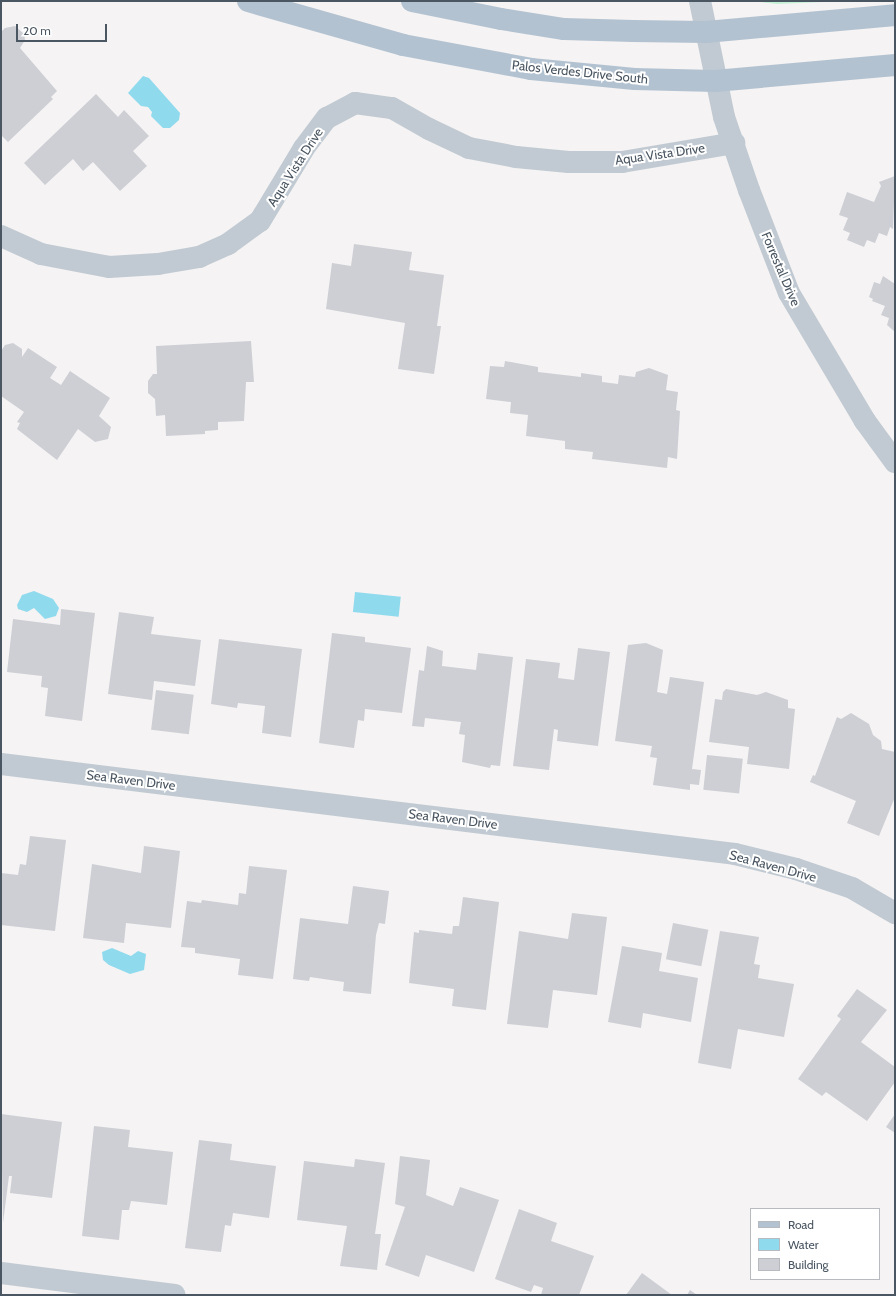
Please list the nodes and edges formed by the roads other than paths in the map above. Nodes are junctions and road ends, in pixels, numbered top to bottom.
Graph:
1 (248, 1) edge
2 (412, 1) edge
3 (700, 1) edge
4 (895, 15) edge
5 (706, 32) junction
6 (895, 65) edge
7 (715, 81) junction
8 (734, 143) junction
9 (1, 236) edge
10 (895, 462) edge
11 (1, 764) edge
12 (895, 912) edge
13 (1, 1273) edge
14 (175, 1295) edge

1 - 7 main road, Palos Verdes Drive South
2 - 5 main road
3 - 5 street, Forrestal Drive
4 - 5 main road
5 - 7 street, Forrestal Drive
6 - 7 main road, Palos Verdes Drive South
7 - 8 street, Forrestal Drive
8 - 9 street, Aqua Vista Drive
8 - 10 street, Forrestal Drive
11 - 12 street, Sea Raven Drive
13 - 14 street

